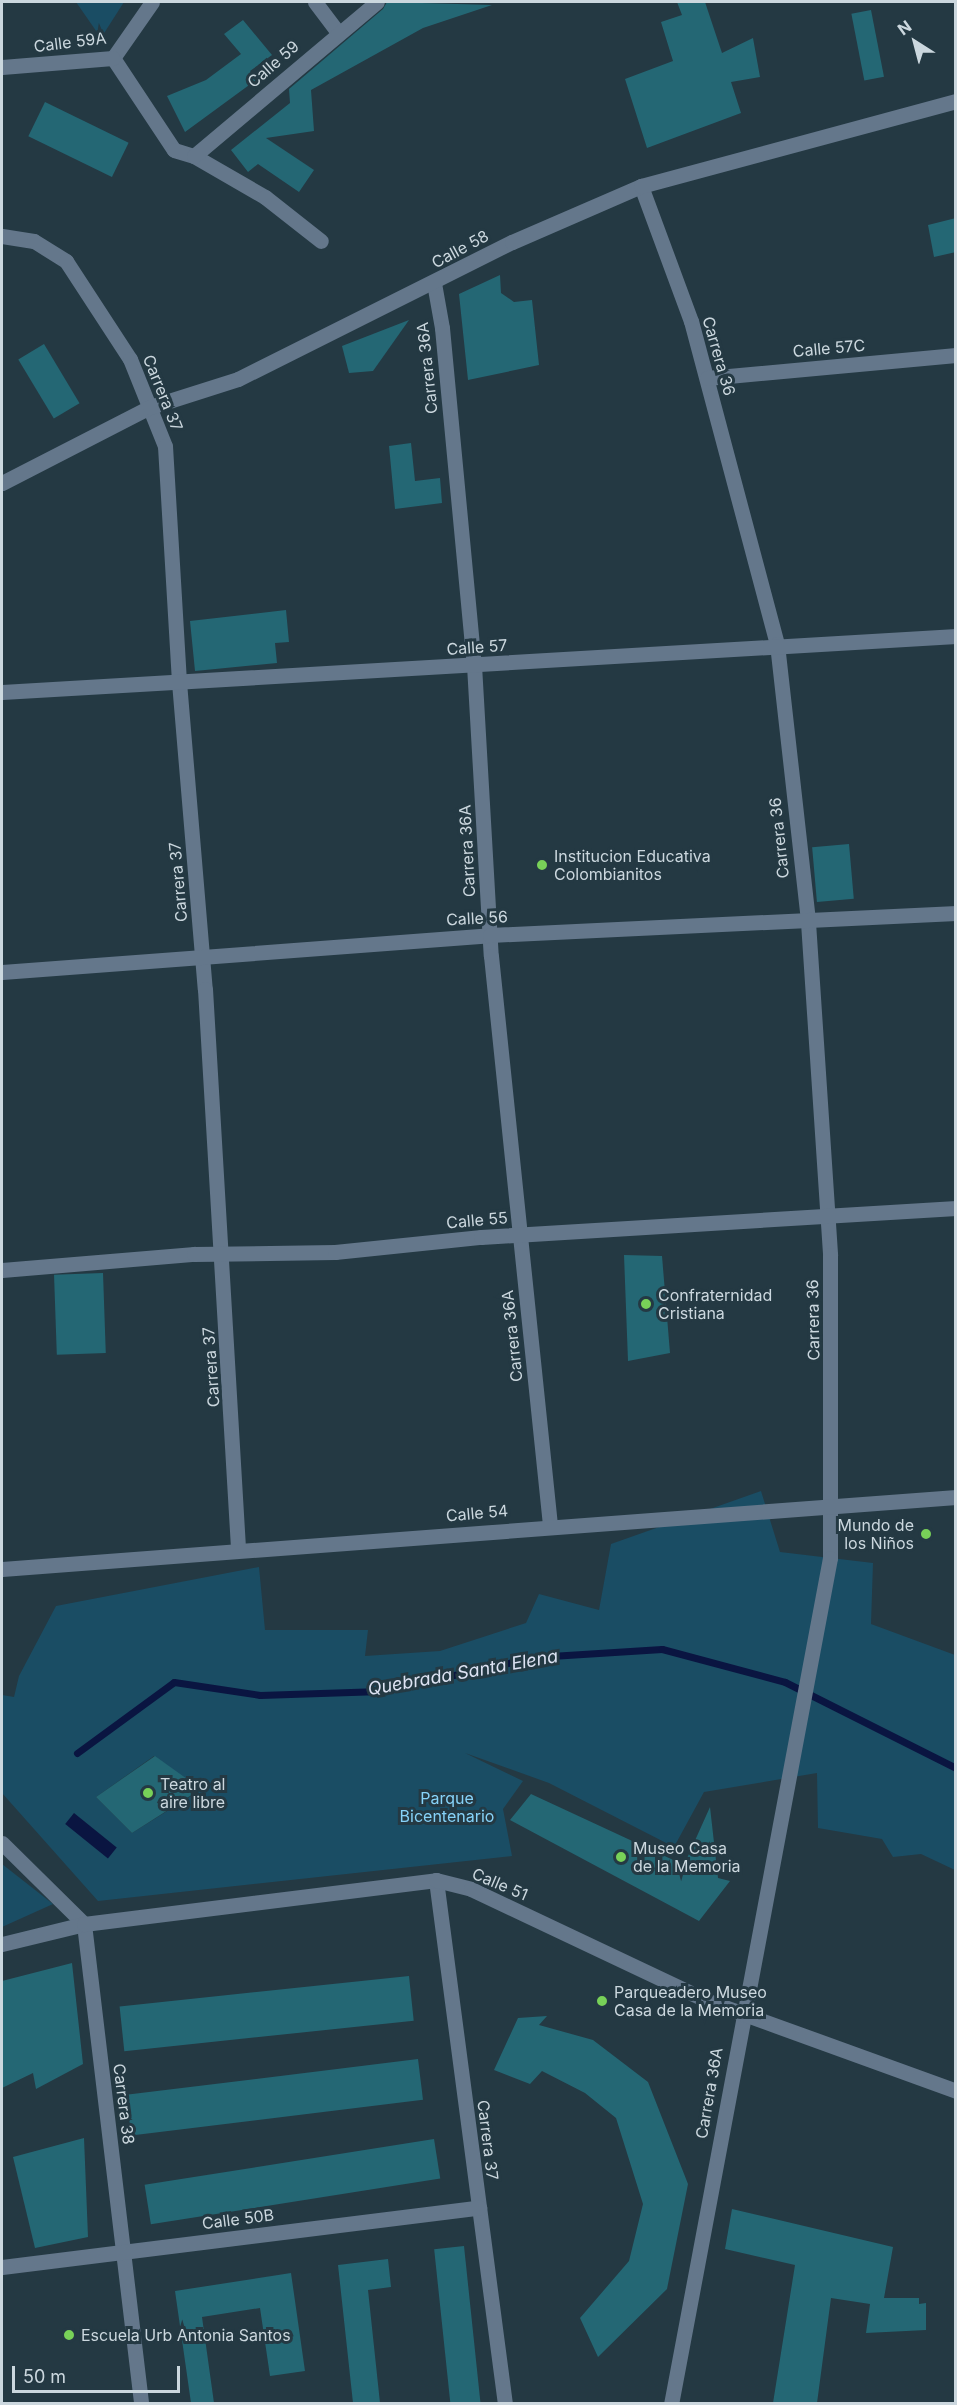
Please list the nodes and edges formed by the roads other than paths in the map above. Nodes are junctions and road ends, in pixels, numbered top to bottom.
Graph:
1 (152, 2) edge
2 (315, 2) edge
3 (377, 2) edge
4 (338, 32) junction
5 (113, 58) junction
6 (2, 67) edge
7 (956, 101) edge
8 (194, 156) junction
9 (641, 186) junction
10 (2, 236) edge
11 (321, 241) dead end
12 (434, 283) junction
13 (956, 355) edge
14 (707, 378) junction
15 (150, 407) junction
16 (2, 483) edge
17 (956, 636) edge
18 (777, 644) junction
19 (474, 665) junction
20 (179, 682) junction
21 (2, 692) edge
22 (956, 913) edge
23 (808, 922) junction
24 (490, 935) junction
25 (202, 955) junction
26 (2, 972) edge
27 (956, 1208) edge
28 (826, 1216) junction
29 (519, 1235) junction
30 (222, 1253) junction
31 (2, 1270) edge
32 (956, 1497) edge
33 (833, 1505) junction
34 (550, 1525) junction
35 (238, 1548) junction
36 (2, 1569) edge
37 (2, 1843) edge
38 (436, 1880) junction
39 (84, 1924) junction
40 (2, 1944) edge
41 (742, 2013) junction
42 (956, 2091) edge
43 (479, 2208) junction
44 (124, 2251) junction
45 (2, 2267) edge
46 (141, 2403) edge
47 (505, 2403) edge
48 (671, 2403) edge

1 - 5 street, Calle 59A
2 - 4 street
3 - 4 street, Calle 59
4 - 8 street, Calle 59
5 - 6 street, Calle 59A
5 - 8 street
7 - 9 street, Calle 58
8 - 11 street
9 - 12 street, Calle 58
9 - 14 street, Carrera 36
10 - 15 street, Carrera 37
12 - 15 street, Calle 58
12 - 19 street, Carrera 36A
13 - 14 street, Calle 57C
14 - 18 street, Carrera 36
15 - 16 street, Calle 58
15 - 20 street, Carrera 37
17 - 18 street, Calle 57
18 - 19 street, Calle 57
18 - 23 street, Carrera 36
19 - 20 street, Calle 57
19 - 24 street, Carrera 36A
20 - 21 street, Calle 57
20 - 25 street, Carrera 37
22 - 23 street, Calle 56
23 - 24 street, Calle 56
23 - 28 street, Carrera 36
24 - 25 street, Calle 56
24 - 29 street, Carrera 36A
25 - 26 street, Calle 56
25 - 30 street, Carrera 37
27 - 28 street, Calle 55
28 - 29 street, Calle 55
28 - 33 street, Carrera 36
29 - 30 street, Calle 55
29 - 34 street, Carrera 36A
30 - 31 street, Calle 55
30 - 35 street, Carrera 37
32 - 33 street, Calle 54
33 - 34 street, Calle 54
33 - 41 street, Carrera 36A
34 - 35 street, Calle 54
35 - 36 street, Calle 54
37 - 39 street
38 - 39 street, Calle 51
38 - 41 street, Calle 51
38 - 43 street, Carrera 37
39 - 40 street, Calle 51
39 - 44 street, Carrera 38
41 - 42 street, Calle 51
41 - 48 street, Carrera 36A
43 - 44 street, Calle 50B
43 - 47 street, Carrera 37
44 - 45 street, Calle 50B
44 - 46 street, Carrera 38

